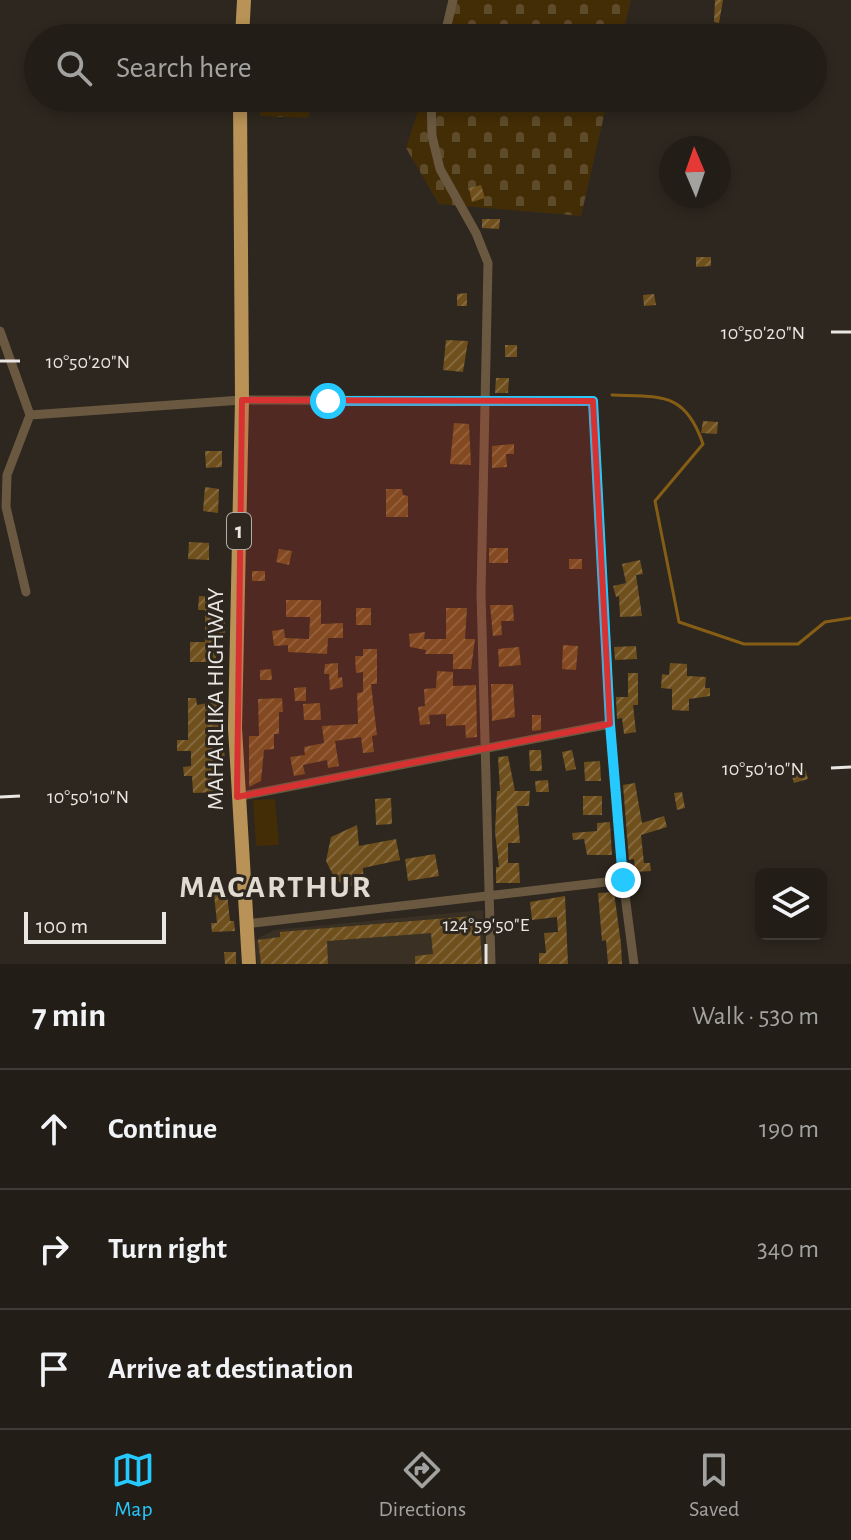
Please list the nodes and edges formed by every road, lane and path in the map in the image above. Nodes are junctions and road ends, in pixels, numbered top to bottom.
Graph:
1 (244, 0) edge
2 (453, 0) edge
3 (243, 24) edge
4 (447, 24) edge
5 (240, 112) edge
6 (431, 112) edge
7 (0, 331) edge
8 (483, 399) junction
9 (242, 400) junction
10 (30, 415) junction
11 (26, 592) dead end
12 (610, 724) junction
13 (486, 747) junction
14 (237, 797) junction
15 (623, 880) junction
16 (490, 896) junction
17 (246, 924) junction
18 (249, 964) edge
19 (491, 964) edge
20 (634, 964) edge

1 - 3 highway
2 - 4 street
5 - 9 highway, MAHARLIKA HIGHWAY / 1
6 - 8 street
7 - 10 street
8 - 9 street
8 - 12 street
8 - 13 street
9 - 10 street
9 - 14 highway, MAHARLIKA HIGHWAY / 1
10 - 11 street
12 - 13 street
12 - 15 street
13 - 14 street
13 - 16 street
14 - 17 highway, MAHARLIKA HIGHWAY / 1
15 - 16 street
15 - 20 street
16 - 17 street
16 - 19 street
17 - 18 highway, MAHARLIKA HIGHWAY / 1

